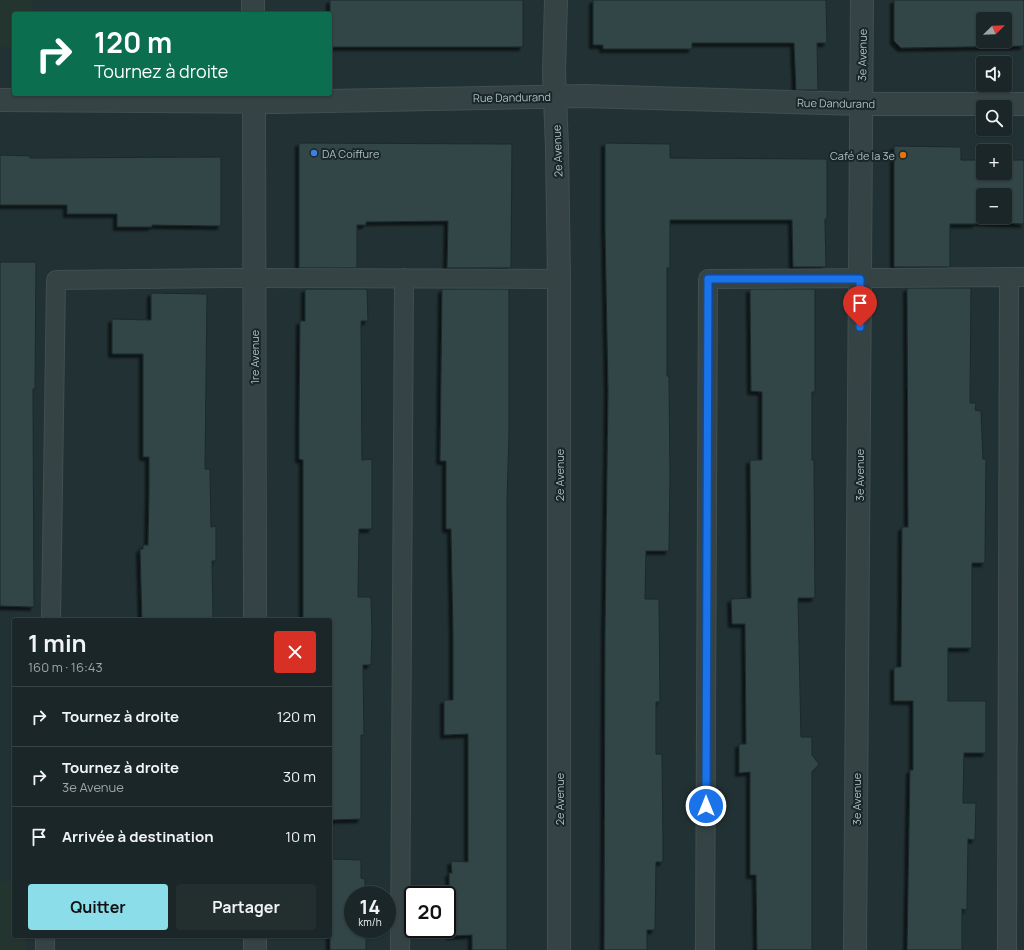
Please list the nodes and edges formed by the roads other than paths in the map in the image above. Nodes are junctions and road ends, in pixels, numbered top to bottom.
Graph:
1 (253, 0) edge
2 (556, 0) edge
3 (862, 0) edge
4 (253, 12) edge
5 (554, 96) junction
6 (254, 98) edge
7 (0, 100) edge
8 (861, 104) junction
9 (1024, 104) edge
10 (1017, 277) edge
11 (254, 278) junction
12 (404, 278) junction
13 (559, 279) junction
14 (860, 279) junction
15 (51, 618) edge
16 (254, 618) edge
17 (46, 938) edge
18 (255, 938) edge
19 (45, 950) edge
20 (255, 950) edge
21 (400, 950) edge
22 (559, 950) edge
23 (705, 950) edge
24 (855, 950) edge
25 (1007, 950) edge

1 - 4 street
2 - 5 street, 2e Avenue
3 - 8 street, 3e Avenue
5 - 6 street, Rue Dandurand
5 - 8 street, Rue Dandurand
5 - 13 street, 2e Avenue
6 - 7 street, Rue Dandurand
6 - 11 street, 1re Avenue
8 - 9 street, Rue Dandurand
8 - 14 street, 3e Avenue
10 - 14 lane
10 - 25 lane
11 - 12 lane
11 - 15 lane
11 - 16 street, 1re Avenue
12 - 13 lane
12 - 21 lane
13 - 22 street, 2e Avenue
14 - 23 lane
14 - 24 street, 3e Avenue
17 - 19 lane
18 - 20 street

